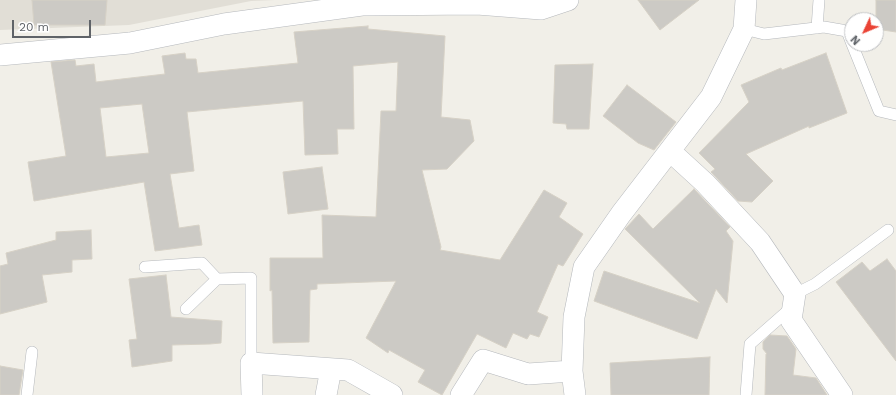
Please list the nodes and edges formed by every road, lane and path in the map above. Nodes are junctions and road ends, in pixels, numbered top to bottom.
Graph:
1 (568, 0) edge
2 (746, 0) edge
3 (819, 0) edge
4 (817, 28) junction
5 (744, 29) junction
6 (844, 30) edge
7 (855, 52) edge
8 (0, 55) edge
9 (896, 115) edge
10 (670, 151) junction
11 (888, 230) dead end
12 (145, 267) dead end
13 (217, 279) junction
14 (794, 300) junction
15 (186, 309) dead end
16 (32, 352) dead end
17 (251, 363) junction
18 (331, 369) junction
19 (572, 372) junction
20 (27, 395) edge
21 (252, 395) edge
22 (326, 395) edge
23 (392, 395) edge
24 (461, 395) edge
25 (575, 395) edge
26 (746, 395) edge
27 (842, 395) edge

1 - 8 street
2 - 5 street
3 - 4 lane
4 - 5 lane
4 - 6 lane
5 - 10 street
7 - 9 lane
10 - 14 street
10 - 19 street
11 - 14 lane
12 - 13 lane
13 - 15 lane
13 - 17 lane
14 - 26 lane
14 - 27 street
16 - 20 lane
17 - 18 street
17 - 21 street
18 - 22 street
18 - 23 street
19 - 24 street
19 - 25 street

